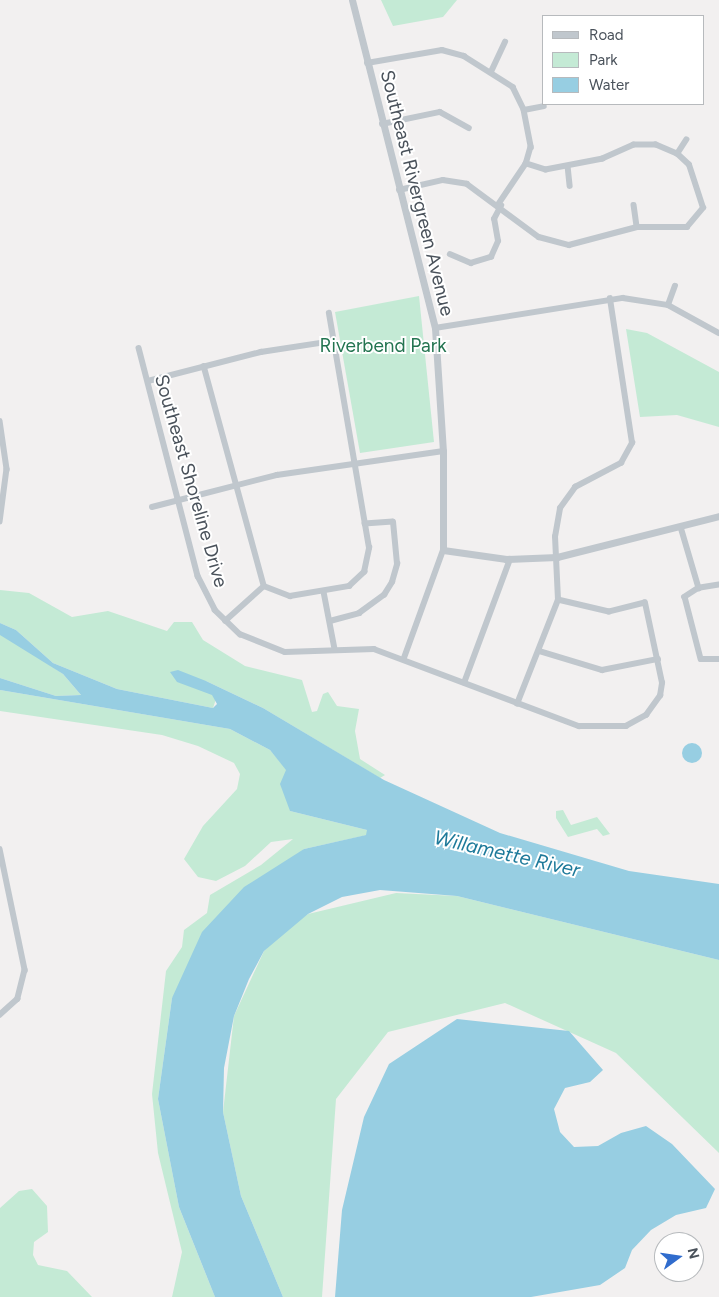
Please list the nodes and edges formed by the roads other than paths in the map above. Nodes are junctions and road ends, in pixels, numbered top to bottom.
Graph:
1 (352, 0) edge
2 (505, 42) dead end
3 (367, 63) junction
4 (491, 72) junction
5 (544, 106) dead end
6 (524, 110) junction
7 (382, 124) junction
8 (469, 128) dead end
9 (686, 140) dead end
10 (677, 154) junction
11 (526, 164) junction
12 (568, 166) junction
13 (570, 186) dead end
14 (399, 190) junction
15 (500, 205) junction
16 (634, 205) dead end
17 (637, 227) junction
18 (450, 254) dead end
19 (675, 286) dead end
20 (610, 298) junction
21 (668, 305) junction
22 (329, 313) dead end
23 (435, 328) junction
24 (719, 333) edge
25 (334, 341) junction
26 (139, 348) dead end
27 (204, 366) junction
28 (148, 381) junction
29 (0, 421) edge
30 (443, 450) junction
31 (355, 463) junction
32 (236, 486) junction
33 (178, 500) junction
34 (152, 507) dead end
35 (719, 516) edge
36 (0, 522) edge
37 (365, 524) junction
38 (681, 527) junction
39 (443, 550) junction
40 (557, 557) junction
41 (510, 559) junction
42 (719, 585) edge
43 (264, 586) junction
44 (699, 588) junction
45 (324, 592) junction
46 (558, 600) junction
47 (330, 620) junction
48 (225, 621) junction
49 (335, 649) junction
50 (539, 650) junction
51 (404, 658) junction
52 (658, 659) junction
53 (719, 659) edge
54 (464, 683) junction
55 (517, 704) junction
56 (0, 849) edge
57 (0, 1015) edge

1 - 3 street, Southeast Rivergreen Avenue
2 - 4 street
3 - 4 street
3 - 7 street, Southeast Rivergreen Avenue
4 - 6 street
5 - 6 street
6 - 11 street
7 - 8 street
7 - 14 street, Southeast Rivergreen Avenue
9 - 10 street
10 - 12 street
10 - 17 street
11 - 12 street
11 - 15 street
12 - 13 street
14 - 15 street
14 - 23 street, Southeast Rivergreen Avenue
15 - 17 street
15 - 18 street
16 - 17 street
19 - 21 street
20 - 21 street
20 - 23 street
20 - 40 street
21 - 24 street
22 - 25 street
23 - 30 street, Southeast Rivergreen Avenue
25 - 27 street
25 - 31 street
26 - 28 street, Southeast Shoreline Drive
27 - 28 street
27 - 32 street
28 - 33 street, Southeast Shoreline Drive
29 - 36 street
30 - 31 street
30 - 39 street, Southeast Rivergreen Avenue
31 - 32 street
31 - 37 street
32 - 33 street
32 - 43 street
33 - 34 street
33 - 48 street, Southeast Shoreline Drive
35 - 38 street
37 - 45 street
37 - 47 street
38 - 40 street
38 - 44 street
39 - 41 street
39 - 51 street, Southeast Rivergreen Avenue
40 - 41 street
40 - 46 street
41 - 54 street
42 - 44 street
43 - 45 street
43 - 48 street
44 - 53 street
45 - 47 street
46 - 50 street
46 - 52 street, Southeast Shoreline Drive
47 - 49 street
48 - 49 street, Southeast Shoreline Drive
49 - 51 street, Southeast Shoreline Drive
50 - 52 street
50 - 55 street
51 - 54 street, Southeast Shoreline Drive
52 - 55 street, Southeast Shoreline Drive
54 - 55 street, Southeast Shoreline Drive
56 - 57 street

